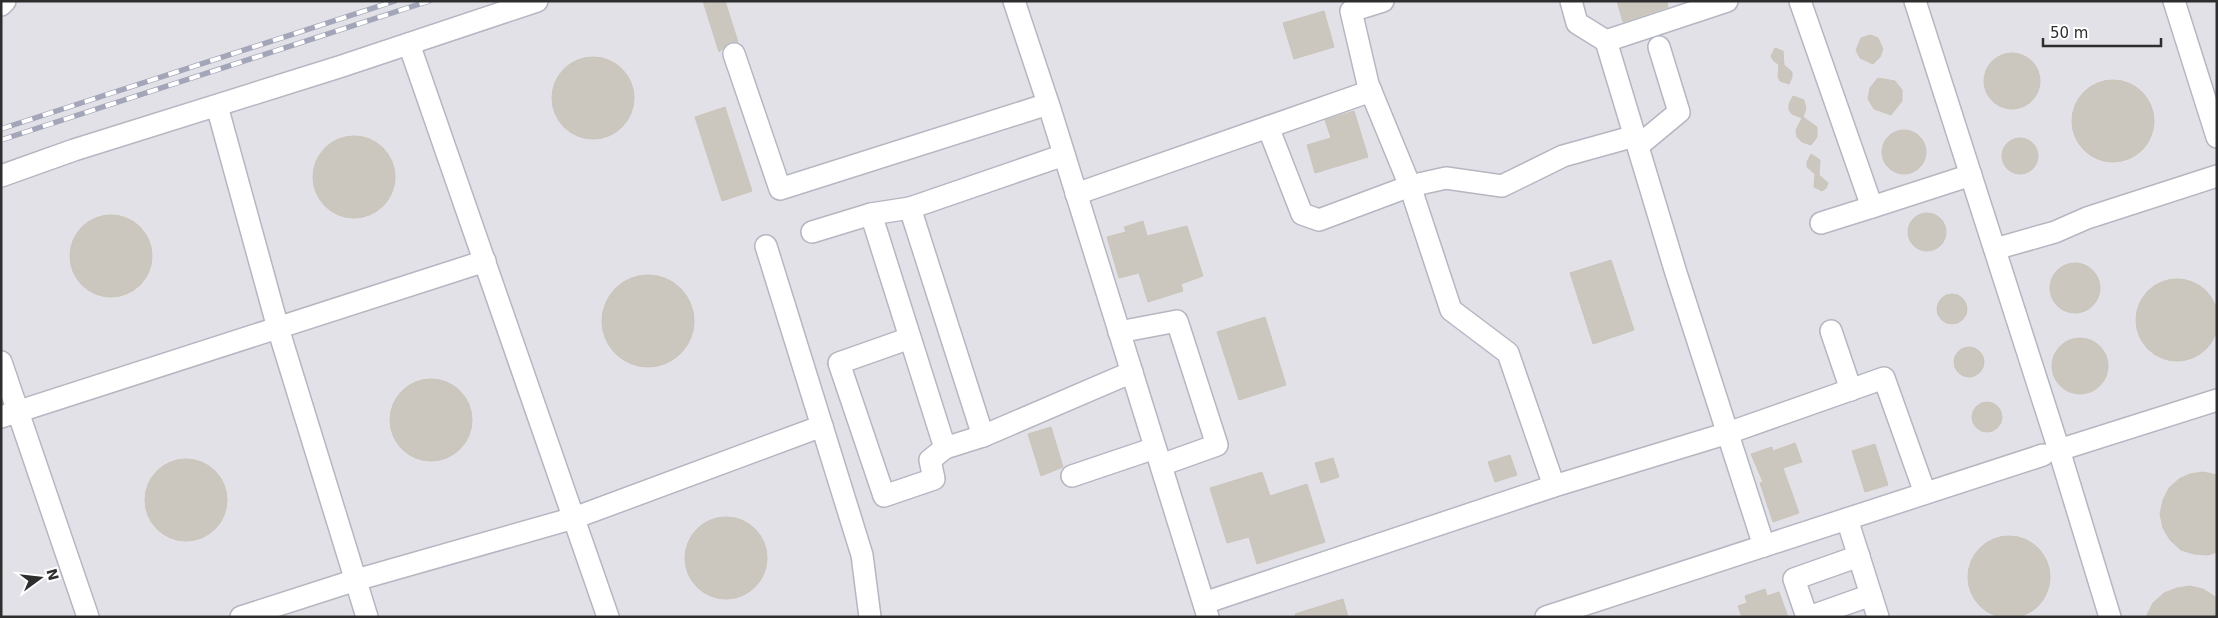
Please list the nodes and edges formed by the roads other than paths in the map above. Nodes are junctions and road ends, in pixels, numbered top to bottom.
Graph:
1 (5, 1) edge
2 (537, 1) edge
3 (1014, 1) edge
4 (1383, 1) edge
5 (1570, 1) edge
6 (1727, 1) edge
7 (1800, 1) edge
8 (1915, 1) edge
9 (2174, 1) edge
10 (1, 4) edge
11 (1354, 5) edge
12 (1606, 41) junction
13 (409, 44) junction
14 (1659, 47) dead end
15 (734, 54) dead end
16 (1371, 91) junction
17 (1048, 104) junction
18 (217, 106) junction
19 (1268, 127) junction
20 (2217, 137) edge
21 (1636, 141) junction
22 (1064, 155) junction
23 (1, 176) edge
24 (1971, 176) junction
25 (2217, 176) edge
26 (1410, 186) junction
27 (1076, 194) junction
28 (1872, 207) junction
29 (910, 208) junction
30 (871, 214) junction
31 (1821, 223) dead end
32 (812, 232) dead end
33 (766, 246) dead end
34 (1995, 250) junction
35 (485, 261) junction
36 (278, 328) junction
37 (1831, 331) dead end
38 (1119, 332) junction
39 (910, 338) junction
40 (1, 362) edge
41 (1132, 372) junction
42 (1851, 390) junction
43 (2217, 400) edge
44 (10, 414) edge
45 (822, 426) junction
46 (1728, 433) junction
47 (983, 436) junction
48 (945, 448) junction
49 (2051, 453) junction
50 (1158, 457) junction
51 (1072, 476) dead end
52 (1554, 486) junction
53 (1925, 493) junction
54 (574, 518) junction
55 (1847, 519) junction
56 (1764, 546) junction
57 (1859, 556) junction
58 (356, 580) junction
59 (1871, 595) junction
60 (1206, 610) edge
61 (88, 617) edge
62 (241, 617) edge
63 (367, 617) edge
64 (608, 617) edge
65 (870, 617) edge
66 (1546, 617) edge
67 (1808, 617) edge
68 (1878, 617) edge
69 (2110, 617) edge

1 - 10 lane
2 - 13 lane
3 - 17 lane
4 - 11 lane
5 - 12 lane
6 - 12 lane
7 - 28 lane
8 - 24 lane
9 - 20 lane
11 - 16 lane
12 - 21 lane
13 - 18 lane
13 - 35 lane
14 - 21 lane
15 - 17 lane
16 - 19 lane
16 - 26 lane
17 - 22 lane
18 - 23 lane
18 - 36 lane
19 - 26 lane
19 - 27 lane
21 - 26 lane
21 - 46 lane
22 - 27 lane
22 - 29 lane
24 - 28 lane
24 - 34 lane
25 - 34 lane
26 - 52 lane
27 - 38 lane
28 - 31 lane
29 - 30 lane
29 - 47 lane
30 - 32 lane
30 - 39 lane
33 - 45 lane
34 - 49 lane
35 - 36 lane
35 - 54 lane
36 - 44 lane
36 - 58 lane
37 - 42 lane
38 - 41 lane
38 - 50 lane
39 - 48 lane
39 - 48 lane
40 - 44 lane
41 - 47 lane
41 - 50 lane
42 - 46 lane
42 - 53 lane
43 - 49 lane
44 - 61 lane
45 - 54 lane
45 - 65 lane
46 - 52 lane
46 - 56 lane
47 - 48 lane
49 - 53 lane
49 - 69 lane
50 - 51 lane
50 - 60 lane
52 - 60 lane
53 - 55 lane
54 - 58 lane
54 - 64 lane
55 - 56 lane
55 - 57 lane
56 - 66 lane
57 - 59 lane
57 - 67 lane
58 - 62 lane
58 - 63 lane
59 - 67 lane
59 - 68 lane

